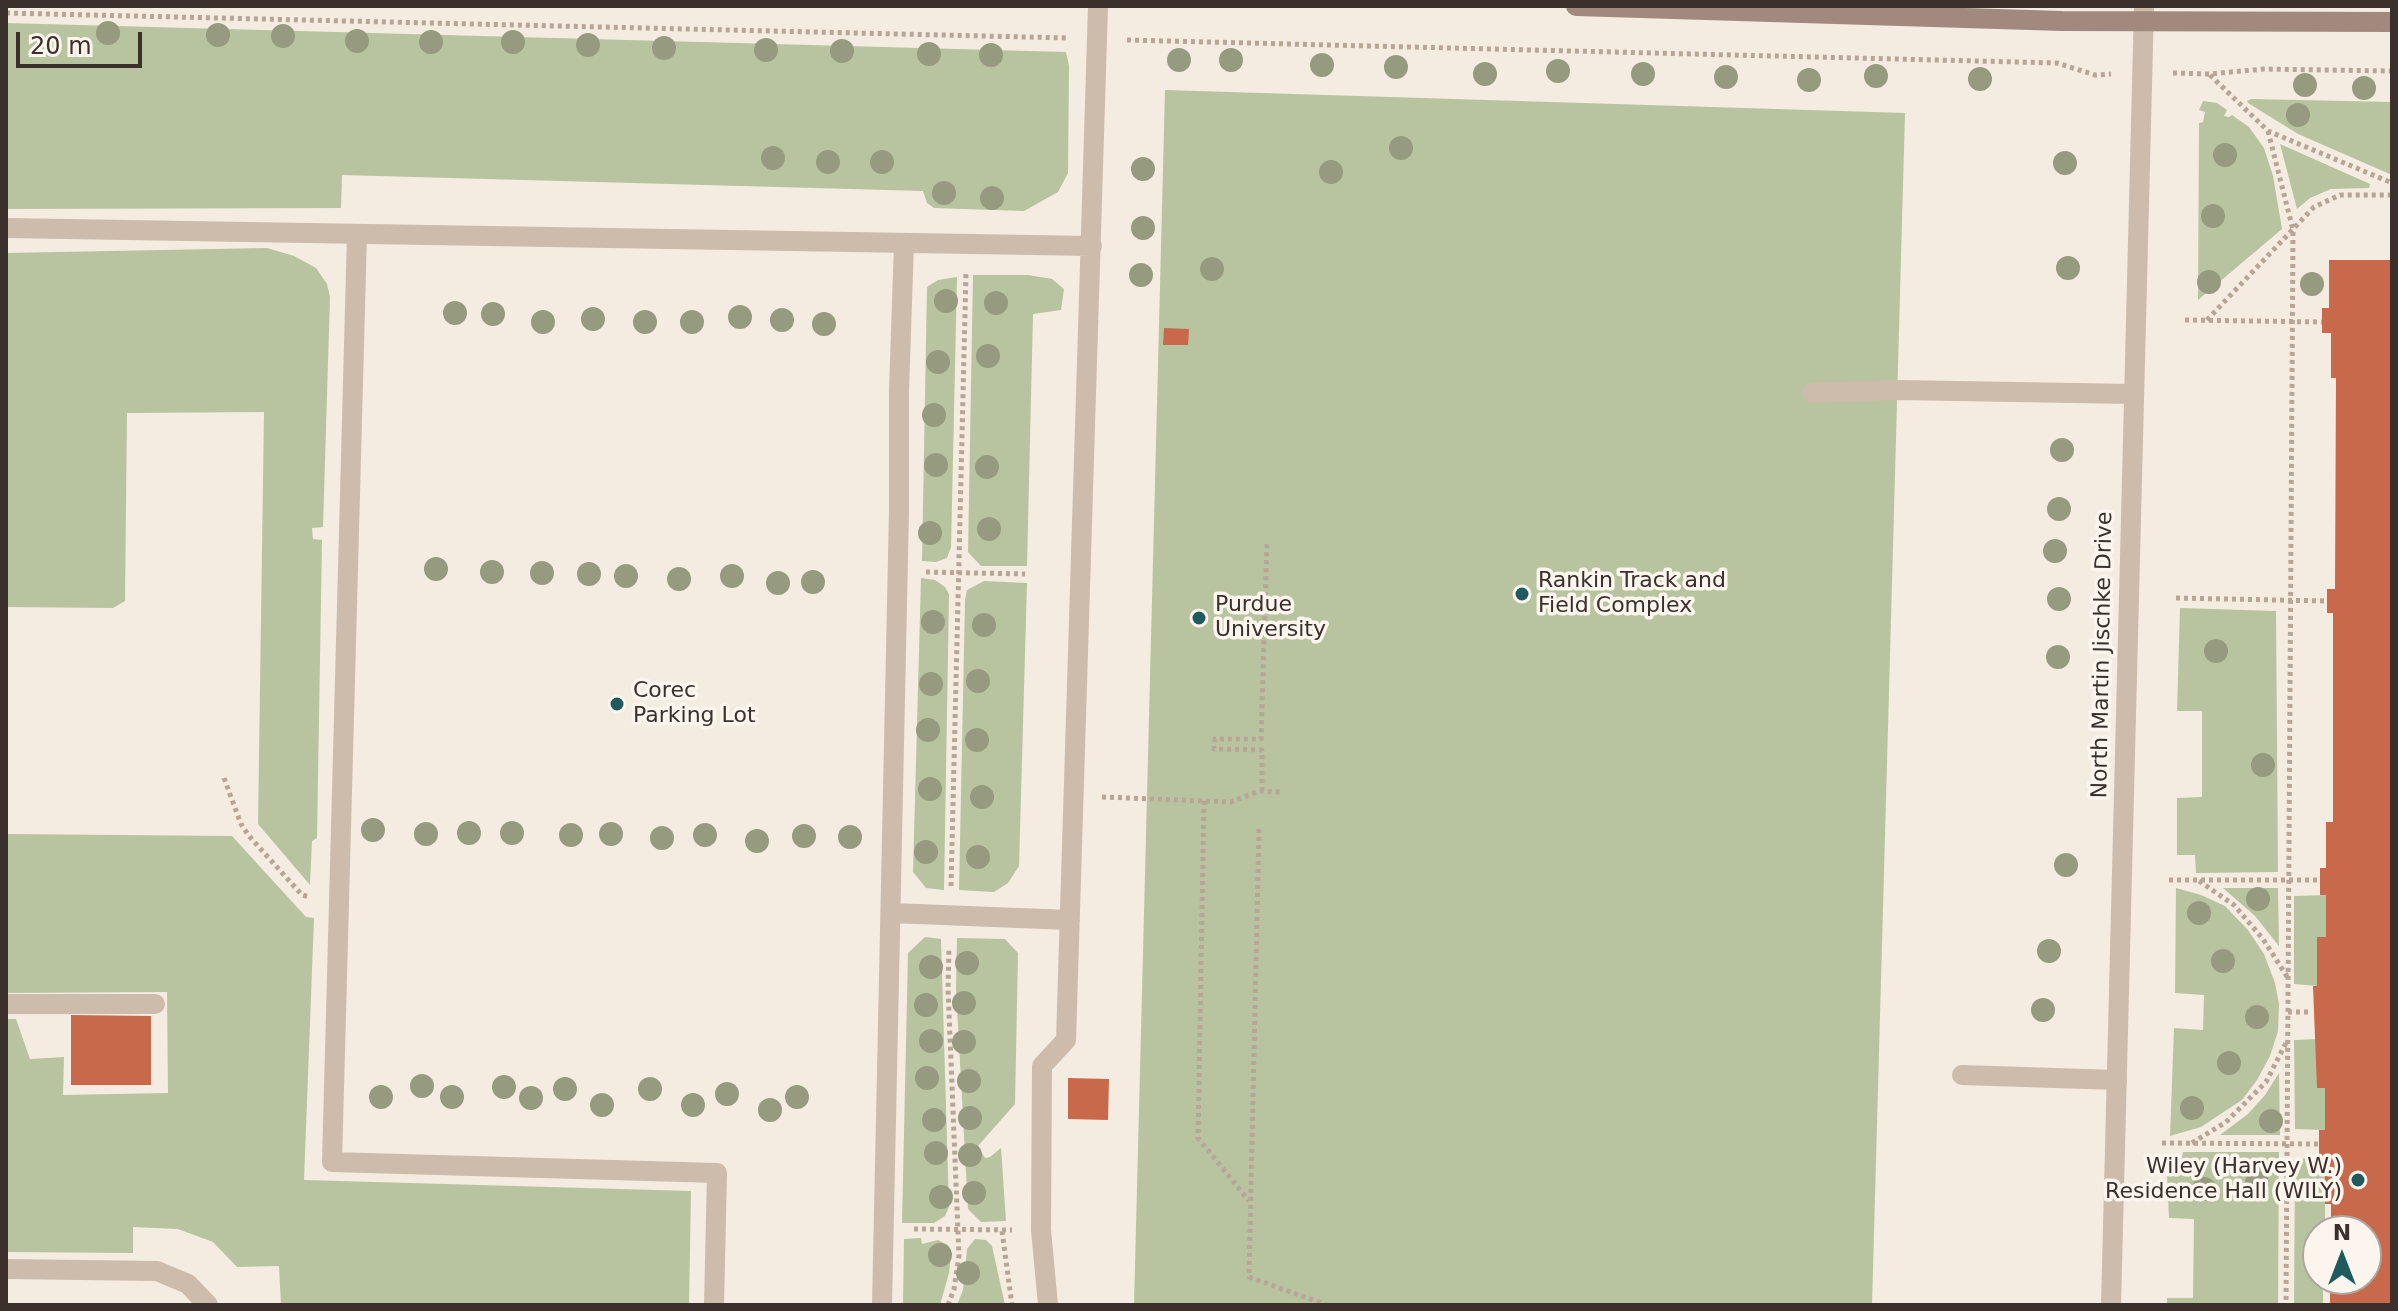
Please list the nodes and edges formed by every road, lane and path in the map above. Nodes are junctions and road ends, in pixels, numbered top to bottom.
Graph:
1 (1098, 6) edge
2 (1576, 6) edge
3 (1693, 8) edge
4 (6, 13) edge
5 (2144, 13) edge
6 (2392, 22) edge
7 (1098, 39) junction
8 (2392, 71) edge
9 (2095, 75) dead end
10 (2268, 131) junction
11 (2392, 183) edge
12 (2392, 195) edge
13 (6, 228) edge
14 (2293, 230) junction
15 (357, 234) junction
16 (904, 243) junction
17 (967, 244) junction
18 (1092, 246) junction
19 (2185, 320) dead end
20 (2207, 320) junction
21 (2292, 321) junction
22 (2322, 322) dead end
23 (1812, 393) dead end
24 (2133, 394) junction
25 (1267, 542) dead end
26 (897, 571) junction
27 (959, 573) junction
28 (1025, 574) dead end
29 (2176, 598) dead end
30 (2290, 600) junction
31 (2327, 601) dead end
32 (224, 778) dead end
33 (1262, 791) junction
34 (1280, 792) dead end
35 (1073, 796) junction
36 (1204, 801) junction
37 (1259, 829) dead end
38 (2169, 880) dead end
39 (2198, 880) junction
40 (2289, 880) junction
41 (2320, 880) dead end
42 (951, 888) dead end
43 (339, 899) junction
44 (891, 913) junction
45 (1070, 920) junction
46 (949, 942) dead end
47 (2288, 978) junction
48 (6, 1004) edge
49 (155, 1004) dead end
50 (2288, 1012) junction
51 (2312, 1012) dead end
52 (2288, 1040) junction
53 (1962, 1075) dead end
54 (2117, 1080) junction
55 (2162, 1143) dead end
56 (2192, 1143) junction
57 (2287, 1143) junction
58 (2319, 1144) dead end
59 (1250, 1202) junction
60 (884, 1228) junction
61 (959, 1230) junction
62 (1001, 1230) junction
63 (1041, 1230) junction
64 (6, 1269) edge
65 (208, 1305) edge
66 (714, 1305) edge
67 (882, 1305) edge
68 (948, 1305) edge
69 (1012, 1305) edge
70 (1048, 1305) edge
71 (1327, 1305) edge
72 (2111, 1305) edge
73 (2286, 1305) edge

1 - 7 street
2 - 3 street
3 - 5 street
4 - 7 path
5 - 6 street
5 - 24 street, North Martin Jischke Drive
7 - 9 path
7 - 18 street
8 - 10 path
10 - 11 path
10 - 14 path
12 - 14 path
13 - 15 street
14 - 20 path
14 - 21 path
15 - 16 street
15 - 43 street
16 - 17 street
16 - 26 street
17 - 18 street
17 - 27 path
18 - 35 street
19 - 20 path
20 - 21 path
21 - 22 path
21 - 30 path
23 - 24 street
24 - 54 street, North Martin Jischke Drive
25 - 33 path
26 - 27 path
26 - 44 street
27 - 28 path
27 - 42 path
29 - 30 path
30 - 31 path
30 - 40 path
32 - 43 path
33 - 34 path
33 - 36 path
35 - 36 path
35 - 45 street
36 - 59 path
37 - 59 path
38 - 39 path
39 - 40 path
39 - 47 path
40 - 41 path
40 - 47 path
43 - 66 street
44 - 45 street
44 - 60 street
45 - 63 street
46 - 61 path
47 - 50 path
48 - 49 street
50 - 51 path
50 - 52 path
52 - 56 path
52 - 57 path
53 - 54 street
54 - 72 street, North Martin Jischke Drive
55 - 56 path
56 - 57 path
57 - 58 path
57 - 73 path
59 - 71 path
60 - 61 path
60 - 67 street
61 - 62 path
61 - 68 path
62 - 63 path
62 - 69 path
63 - 70 street
64 - 65 street

